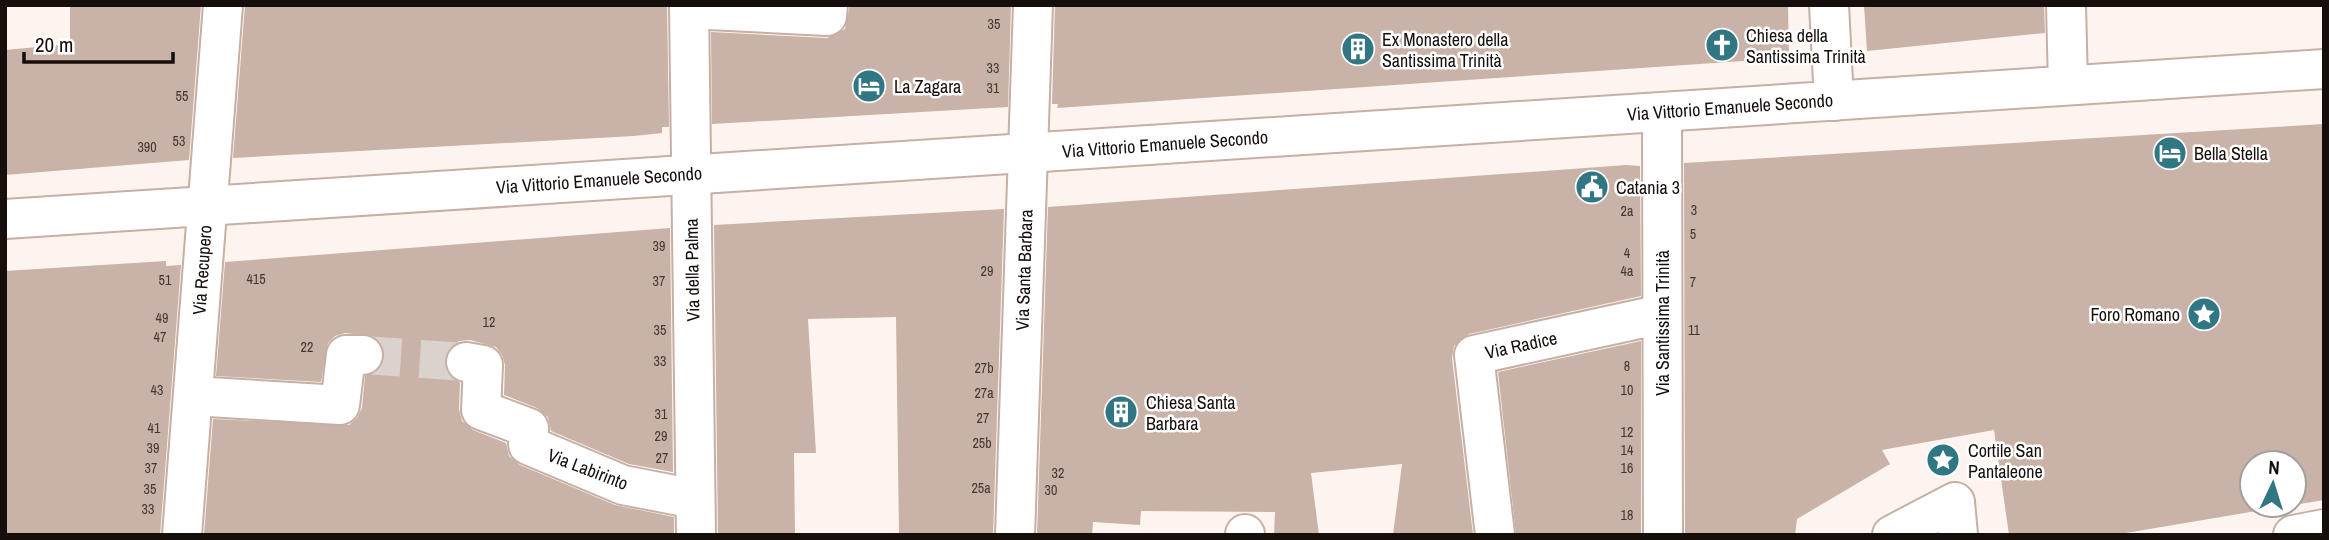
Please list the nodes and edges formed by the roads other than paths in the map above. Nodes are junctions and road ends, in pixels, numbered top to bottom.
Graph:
1 (223, 5) edge
2 (828, 5) edge
3 (1033, 5) edge
4 (1829, 5) edge
5 (2066, 5) edge
6 (689, 7) edge
7 (2324, 69) edge
8 (2068, 85) junction
9 (1835, 100) junction
10 (1662, 112) junction
11 (1028, 153) junction
12 (691, 174) junction
13 (206, 206) junction
14 (5, 219) edge
15 (1662, 314) junction
16 (363, 355) dead end
17 (466, 362) dead end
18 (193, 396) junction
19 (695, 517) edge
20 (2324, 530) edge
21 (183, 535) edge
22 (1015, 535) edge
23 (1495, 535) edge
24 (1663, 535) edge
25 (1892, 535) edge
26 (1958, 535) edge
27 (2293, 535) edge

1 - 13 street, Via Recupero
2 - 6 street
3 - 11 street, Via Santa Barbara
4 - 9 street
5 - 8 street
6 - 12 street, Via della Palma
7 - 8 street, Via Vittorio Emanuele Secondo
8 - 9 street, Via Vittorio Emanuele Secondo
9 - 10 street, Via Vittorio Emanuele Secondo
10 - 11 street, Via Vittorio Emanuele Secondo
10 - 15 street, Via Santissima Trinità
11 - 12 street, Via Vittorio Emanuele Secondo
11 - 22 street, Via Santa Barbara
12 - 13 street, Via Vittorio Emanuele Secondo
12 - 19 street, Via della Palma
13 - 14 street, Via Vittorio Emanuele Secondo
13 - 18 street, Via Recupero
15 - 23 street, Via Radice
15 - 24 street, Via Santissima Trinità
16 - 18 street
17 - 19 street, Via Labirinto
18 - 21 street, Via Recupero
20 - 27 street
25 - 26 street

